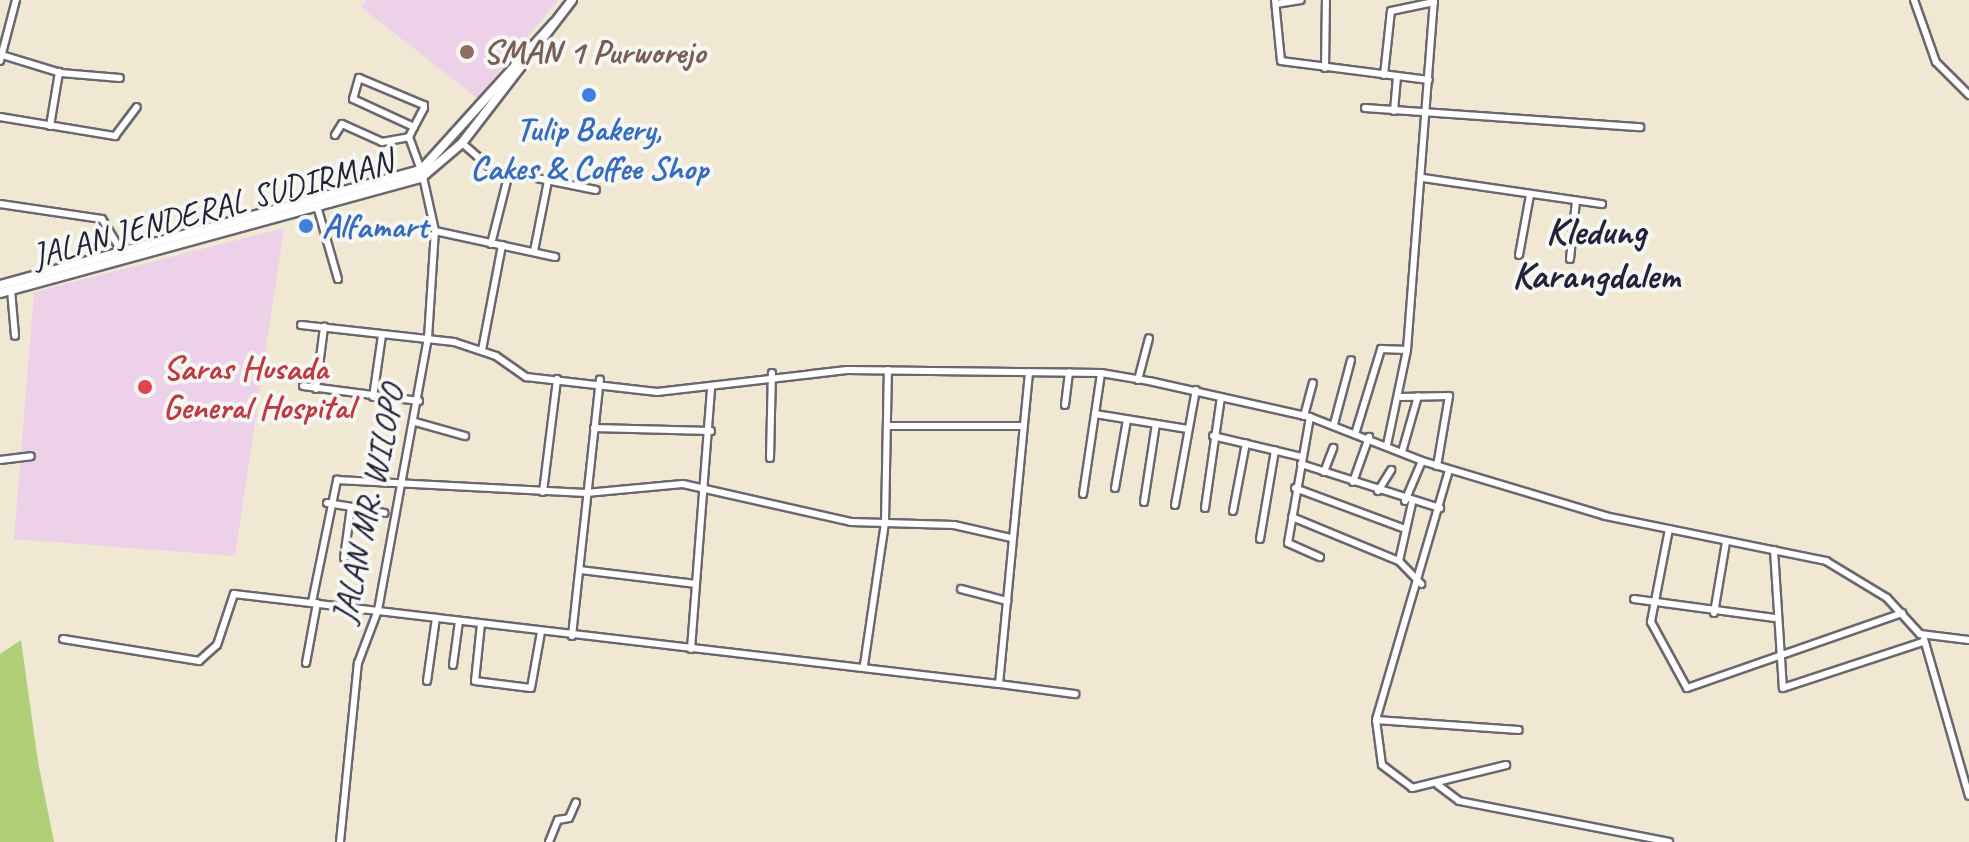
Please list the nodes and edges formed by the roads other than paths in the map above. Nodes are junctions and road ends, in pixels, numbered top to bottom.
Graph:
1 (16, 0) edge
2 (572, 0) edge
3 (1301, 0) edge
4 (1326, 0) edge
5 (1914, 0) edge
6 (1434, 1) edge
7 (1276, 2) edge
8 (554, 23) junction
9 (1, 58) edge
10 (1325, 68) junction
11 (59, 72) junction
12 (1384, 75) junction
13 (1397, 77) junction
14 (120, 78) dead end
15 (1429, 80) junction
16 (1969, 95) edge
17 (137, 107) dead end
18 (1365, 108) dead end
19 (1394, 111) junction
20 (1427, 115) junction
21 (0, 117) edge
22 (50, 126) junction
23 (414, 127) junction
24 (1640, 127) dead end
25 (335, 135) dead end
26 (409, 137) junction
27 (462, 143) junction
28 (435, 166) junction
29 (422, 173) junction
30 (509, 173) junction
31 (1423, 178) junction
32 (548, 181) junction
33 (596, 190) dead end
34 (1530, 195) junction
35 (1576, 201) junction
36 (0, 204) edge
37 (1602, 204) dead end
38 (317, 206) junction
39 (280, 213) junction
40 (435, 231) junction
41 (1573, 237) junction
42 (180, 239) junction
43 (1621, 240) dead end
44 (491, 244) junction
45 (502, 245) junction
46 (121, 251) junction
47 (534, 251) junction
48 (1519, 255) dead end
49 (555, 257) dead end
50 (1570, 259) dead end
51 (93, 263) junction
52 (45, 276) junction
53 (338, 279) dead end
54 (0, 285) edge
55 (11, 290) junction
56 (0, 293) edge
57 (301, 325) dead end
58 (324, 327) junction
59 (382, 335) junction
60 (15, 336) dead end
61 (428, 338) junction
62 (1149, 338) dead end
63 (482, 350) junction
64 (1407, 350) junction
65 (1351, 360) dead end
66 (888, 370) junction
67 (1029, 372) junction
68 (1069, 372) junction
69 (772, 373) junction
70 (1101, 373) junction
71 (557, 379) junction
72 (600, 380) junction
73 (1138, 380) junction
74 (1313, 383) dead end
75 (303, 386) dead end
76 (711, 387) junction
77 (316, 389) junction
78 (1196, 390) junction
79 (1418, 396) junction
80 (373, 397) junction
81 (1221, 397) junction
82 (1401, 397) junction
83 (419, 401) junction
84 (1065, 405) dead end
85 (1095, 414) junction
86 (1307, 416) junction
87 (1127, 420) junction
88 (415, 422) junction
89 (1156, 424) junction
90 (1334, 424) junction
91 (887, 426) junction
92 (1023, 426) junction
93 (594, 428) junction
94 (1188, 429) junction
95 (711, 431) junction
96 (1356, 431) junction
97 (465, 436) dead end
98 (1213, 436) junction
99 (1369, 437) junction
100 (1246, 443) junction
101 (1387, 445) junction
102 (1333, 448) dead end
103 (1275, 450) junction
104 (1402, 452) junction
105 (31, 456) dead end
106 (770, 458) dead end
107 (0, 460) edge
108 (1301, 461) junction
109 (1422, 461) junction
110 (1437, 466) junction
111 (1391, 470) dead end
112 (1449, 470) junction
113 (1324, 472) junction
114 (406, 480) junction
115 (1353, 482) junction
116 (700, 487) junction
117 (1115, 488) dead end
118 (1295, 488) junction
119 (1378, 491) junction
120 (543, 492) junction
121 (586, 493) junction
122 (1083, 494) dead end
123 (1144, 502) dead end
124 (1408, 502) junction
125 (327, 503) junction
126 (1175, 505) dead end
127 (351, 507) junction
128 (1205, 508) dead end
129 (1440, 508) junction
130 (1233, 511) dead end
131 (384, 513) dead end
132 (1292, 517) junction
133 (885, 522) junction
134 (1405, 529) junction
135 (1669, 529) junction
136 (1011, 538) junction
137 (1260, 539) dead end
138 (1726, 542) junction
139 (1774, 550) junction
140 (1320, 557) dead end
141 (344, 558) dead end
142 (1399, 561) junction
143 (580, 570) junction
144 (695, 584) junction
145 (1421, 584) junction
146 (961, 589) dead end
147 (1634, 599) dead end
148 (1007, 601) junction
149 (315, 602) junction
150 (1655, 605) junction
151 (378, 610) junction
152 (1714, 613) junction
153 (1902, 613) junction
154 (436, 618) junction
155 (1775, 618) junction
156 (459, 621) junction
157 (481, 624) junction
158 (541, 632) junction
159 (572, 636) junction
160 (63, 639) dead end
161 (1924, 639) junction
162 (1969, 640) edge
163 (691, 649) junction
164 (1779, 659) junction
165 (306, 663) dead end
166 (453, 665) dead end
167 (864, 665) junction
168 (427, 681) dead end
169 (999, 684) junction
170 (1075, 694) dead end
171 (1376, 720) junction
172 (1519, 730) dead end
173 (1506, 765) dead end
174 (1438, 785) junction
175 (1969, 796) edge
176 (576, 802) dead end
177 (340, 842) edge
178 (549, 842) edge
179 (1669, 842) edge

1 - 9 street
2 - 8 main road
3 - 7 street
4 - 10 street
5 - 16 street
6 - 12 street
6 - 15 street
7 - 10 street
8 - 27 main road
8 - 28 main road
9 - 11 street
10 - 12 street
11 - 14 street
11 - 22 street
12 - 13 street
13 - 15 street
13 - 19 street
15 - 20 street
17 - 22 street
18 - 19 street
19 - 20 street
20 - 24 street
20 - 31 street
21 - 22 street
23 - 23 street
23 - 26 street
25 - 26 street
26 - 29 street, JALAN MR. WILOPO
27 - 28 main road
27 - 30 street
28 - 29 main road, JALAN JENDERAL SUDIRMAN
29 - 38 main road, JALAN JENDERAL SUDIRMAN
29 - 39 main road, JALAN JENDERAL SUDIRMAN
29 - 40 street, JALAN MR. WILOPO
30 - 32 street
30 - 44 street
31 - 34 street
31 - 64 street
32 - 33 street
32 - 47 street
34 - 35 street
34 - 48 street
35 - 37 street
35 - 41 street
36 - 46 street
38 - 39 main road, JALAN JENDERAL SUDIRMAN
38 - 53 street
39 - 42 main road, JALAN JENDERAL SUDIRMAN
40 - 44 street
40 - 61 street, JALAN MR. WILOPO
41 - 43 street
41 - 50 street
42 - 46 main road, JALAN JENDERAL SUDIRMAN
42 - 51 main road, JALAN JENDERAL SUDIRMAN
44 - 45 street
45 - 47 street
45 - 63 street
46 - 51 main road, JALAN JENDERAL SUDIRMAN
47 - 49 street
51 - 52 main road, JALAN JENDERAL SUDIRMAN
52 - 54 main road, JALAN JENDERAL SUDIRMAN
52 - 55 main road, JALAN JENDERAL SUDIRMAN
55 - 56 main road, JALAN JENDERAL SUDIRMAN
55 - 60 street
57 - 58 street
58 - 59 street
58 - 77 street
59 - 61 street
59 - 80 street
61 - 63 street
61 - 83 street, JALAN MR. WILOPO
62 - 73 street
63 - 71 street
64 - 82 street
64 - 96 street
65 - 90 street
66 - 67 street
66 - 69 street
66 - 91 street
67 - 68 street
67 - 92 street
68 - 70 street
68 - 84 street
69 - 76 street
69 - 106 street
70 - 73 street
70 - 85 street
71 - 72 street
71 - 120 street
72 - 76 street
72 - 93 street
73 - 78 street
74 - 86 street
75 - 77 street
76 - 95 street
77 - 80 street
78 - 81 street
78 - 94 street
79 - 82 street
79 - 104 street
79 - 110 street
80 - 83 street
81 - 86 street
81 - 98 street
82 - 101 street
83 - 88 street, JALAN MR. WILOPO
85 - 87 street
85 - 122 street
86 - 90 street
86 - 108 street
87 - 89 street
87 - 117 street
88 - 97 street
88 - 114 street, JALAN MR. WILOPO
89 - 94 street
89 - 123 street
90 - 96 street
91 - 92 street
91 - 133 street
92 - 136 street
93 - 95 street
93 - 121 street
94 - 126 street
95 - 116 street
96 - 99 street
98 - 100 street
98 - 128 street
99 - 101 street
99 - 115 street
100 - 103 street
100 - 130 street
101 - 104 street
102 - 113 street
103 - 108 street
103 - 137 street
104 - 109 street
105 - 107 street
108 - 113 street
108 - 118 street
109 - 110 street
109 - 124 street
110 - 112 street
111 - 119 street
112 - 129 street
112 - 135 street
113 - 115 street
114 - 120 street
114 - 125 street
114 - 151 street, JALAN MR. WILOPO
115 - 119 street
116 - 121 street
116 - 133 street
116 - 144 street
118 - 132 street
118 - 134 street
119 - 124 street
120 - 121 street
121 - 143 street
124 - 129 street
124 - 134 street
125 - 127 street
125 - 149 street
127 - 131 street
127 - 141 street
129 - 145 street
132 - 140 street
132 - 142 street
133 - 136 street
133 - 167 street
134 - 142 street
135 - 138 street
135 - 150 street
136 - 148 street
138 - 139 street
138 - 152 street
139 - 153 street
139 - 155 street
142 - 145 street
143 - 144 street
143 - 159 street
144 - 163 street
145 - 171 street
146 - 148 street
147 - 150 street
148 - 169 street
149 - 151 street
149 - 160 street
149 - 165 street
150 - 152 street
150 - 164 street
151 - 154 street
151 - 177 street, JALAN MR. WILOPO
152 - 155 street
153 - 161 street
153 - 164 street
154 - 156 street
154 - 168 street
155 - 164 street
156 - 157 street
156 - 166 street
157 - 158 street
157 - 158 street
158 - 159 street
159 - 163 street
161 - 162 street
161 - 164 street
161 - 175 street
163 - 167 street
167 - 169 street
169 - 170 street
171 - 172 street
171 - 174 street
173 - 174 street
174 - 179 street
176 - 178 street

